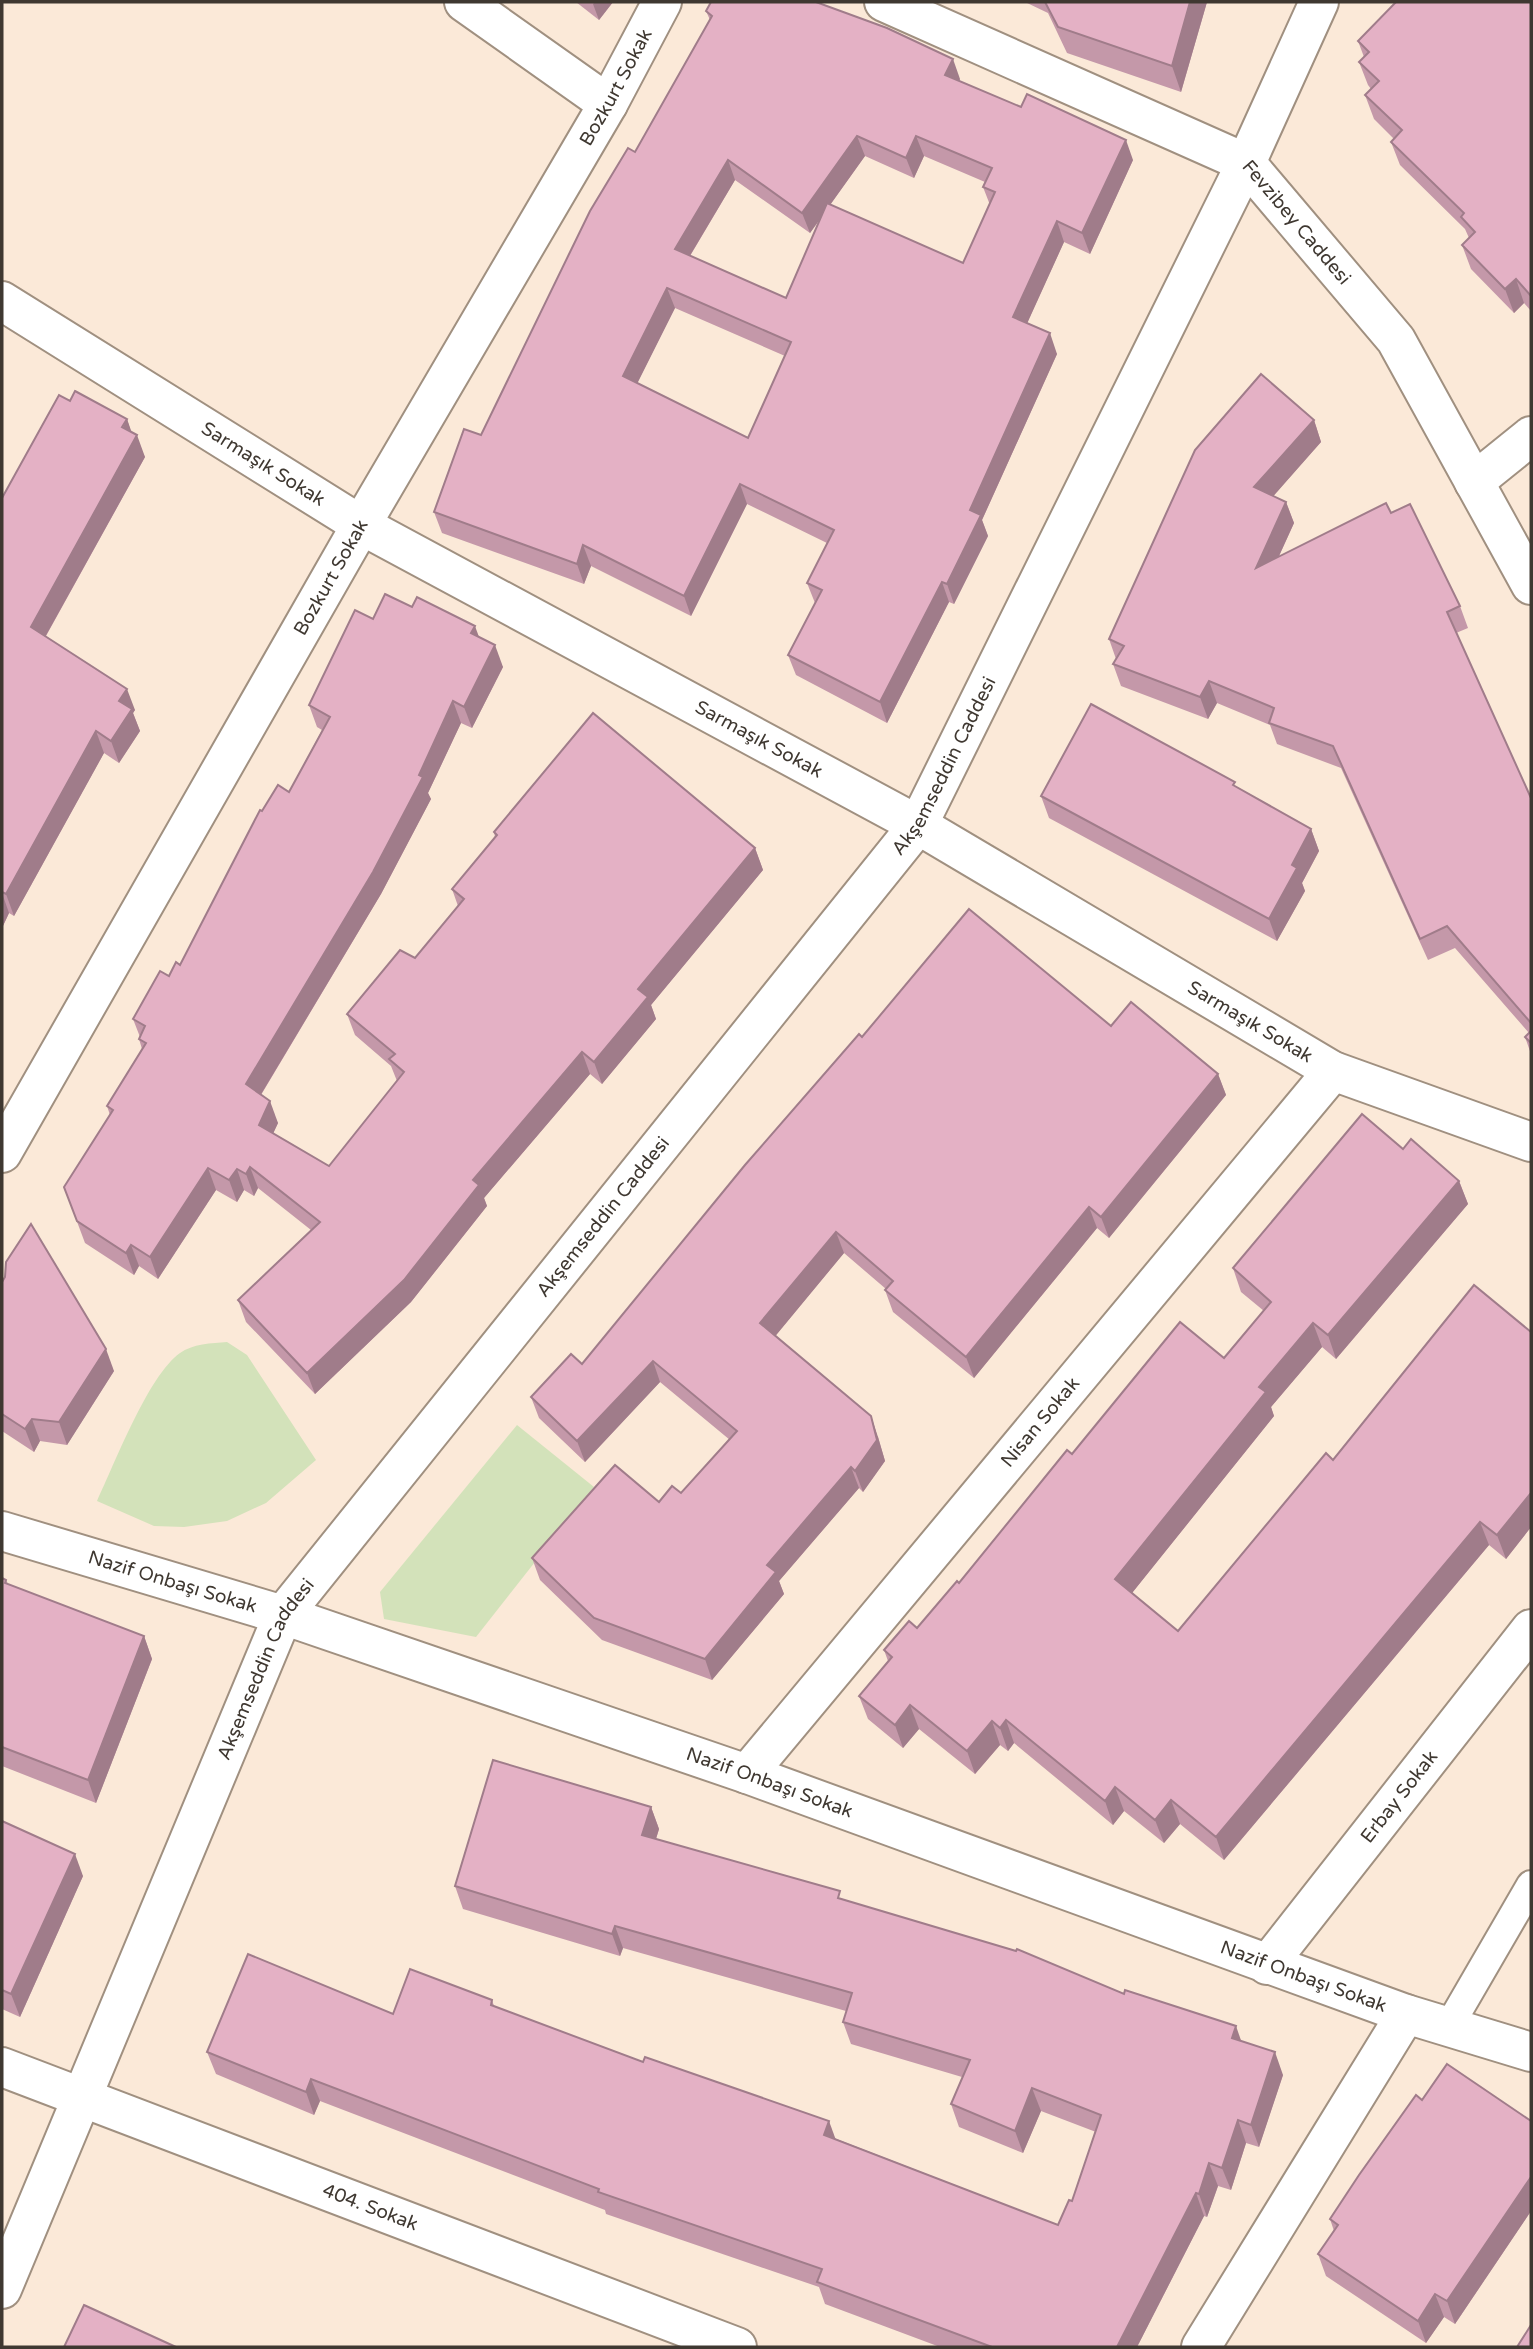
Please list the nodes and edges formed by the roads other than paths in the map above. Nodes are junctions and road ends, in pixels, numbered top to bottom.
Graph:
1 (464, 2) edge
2 (662, 2) edge
3 (884, 2) edge
4 (1319, 2) edge
5 (607, 104) junction
6 (1246, 163) junction
7 (2, 301) edge
8 (1531, 436) edge
9 (1474, 482) junction
10 (361, 525) junction
11 (1531, 585) edge
12 (918, 824) junction
13 (1333, 1071) junction
14 (1531, 1142) edge
15 (2, 1153) edge
16 (2, 1531) edge
17 (284, 1615) junction
18 (1531, 1629) edge
19 (747, 1774) junction
20 (1531, 1885) edge
21 (1267, 1965) junction
22 (1406, 2014) junction
23 (1448, 2028) junction
24 (1531, 2052) edge
25 (2, 2067) edge
26 (83, 2099) junction
27 (2, 2289) edge
28 (737, 2347) edge
29 (1201, 2347) edge

1 - 5 street
2 - 5 street, Bozkurt Sokak
3 - 6 street, Fevzibey Caddesi
4 - 6 street, Akşemseddin Caddesi
5 - 10 street, Bozkurt Sokak
6 - 9 street, Fevzibey Caddesi
6 - 12 street, Akşemseddin Caddesi
7 - 10 street, Sarmaşık Sokak
8 - 9 street
9 - 11 street, Fevzibey Caddesi
10 - 12 street, Sarmaşık Sokak
10 - 15 street, Bozkurt Sokak
12 - 13 street, Sarmaşık Sokak
12 - 17 street, Akşemseddin Caddesi
13 - 14 street, Sarmaşık Sokak
13 - 19 street, Nisan Sokak
16 - 17 street, Nazif Onbaşı Sokak
17 - 19 street, Nazif Onbaşı Sokak
17 - 26 street, Akşemseddin Caddesi
18 - 21 street, Erbay Sokak
19 - 21 street, Nazif Onbaşı Sokak
20 - 23 lane
21 - 22 street, Nazif Onbaşı Sokak
22 - 23 street, Nazif Onbaşı Sokak
22 - 29 street
23 - 24 street, Nazif Onbaşı Sokak
25 - 26 street, 404. Sokak
26 - 27 street, Akşemseddin Caddesi
26 - 28 street, 404. Sokak

